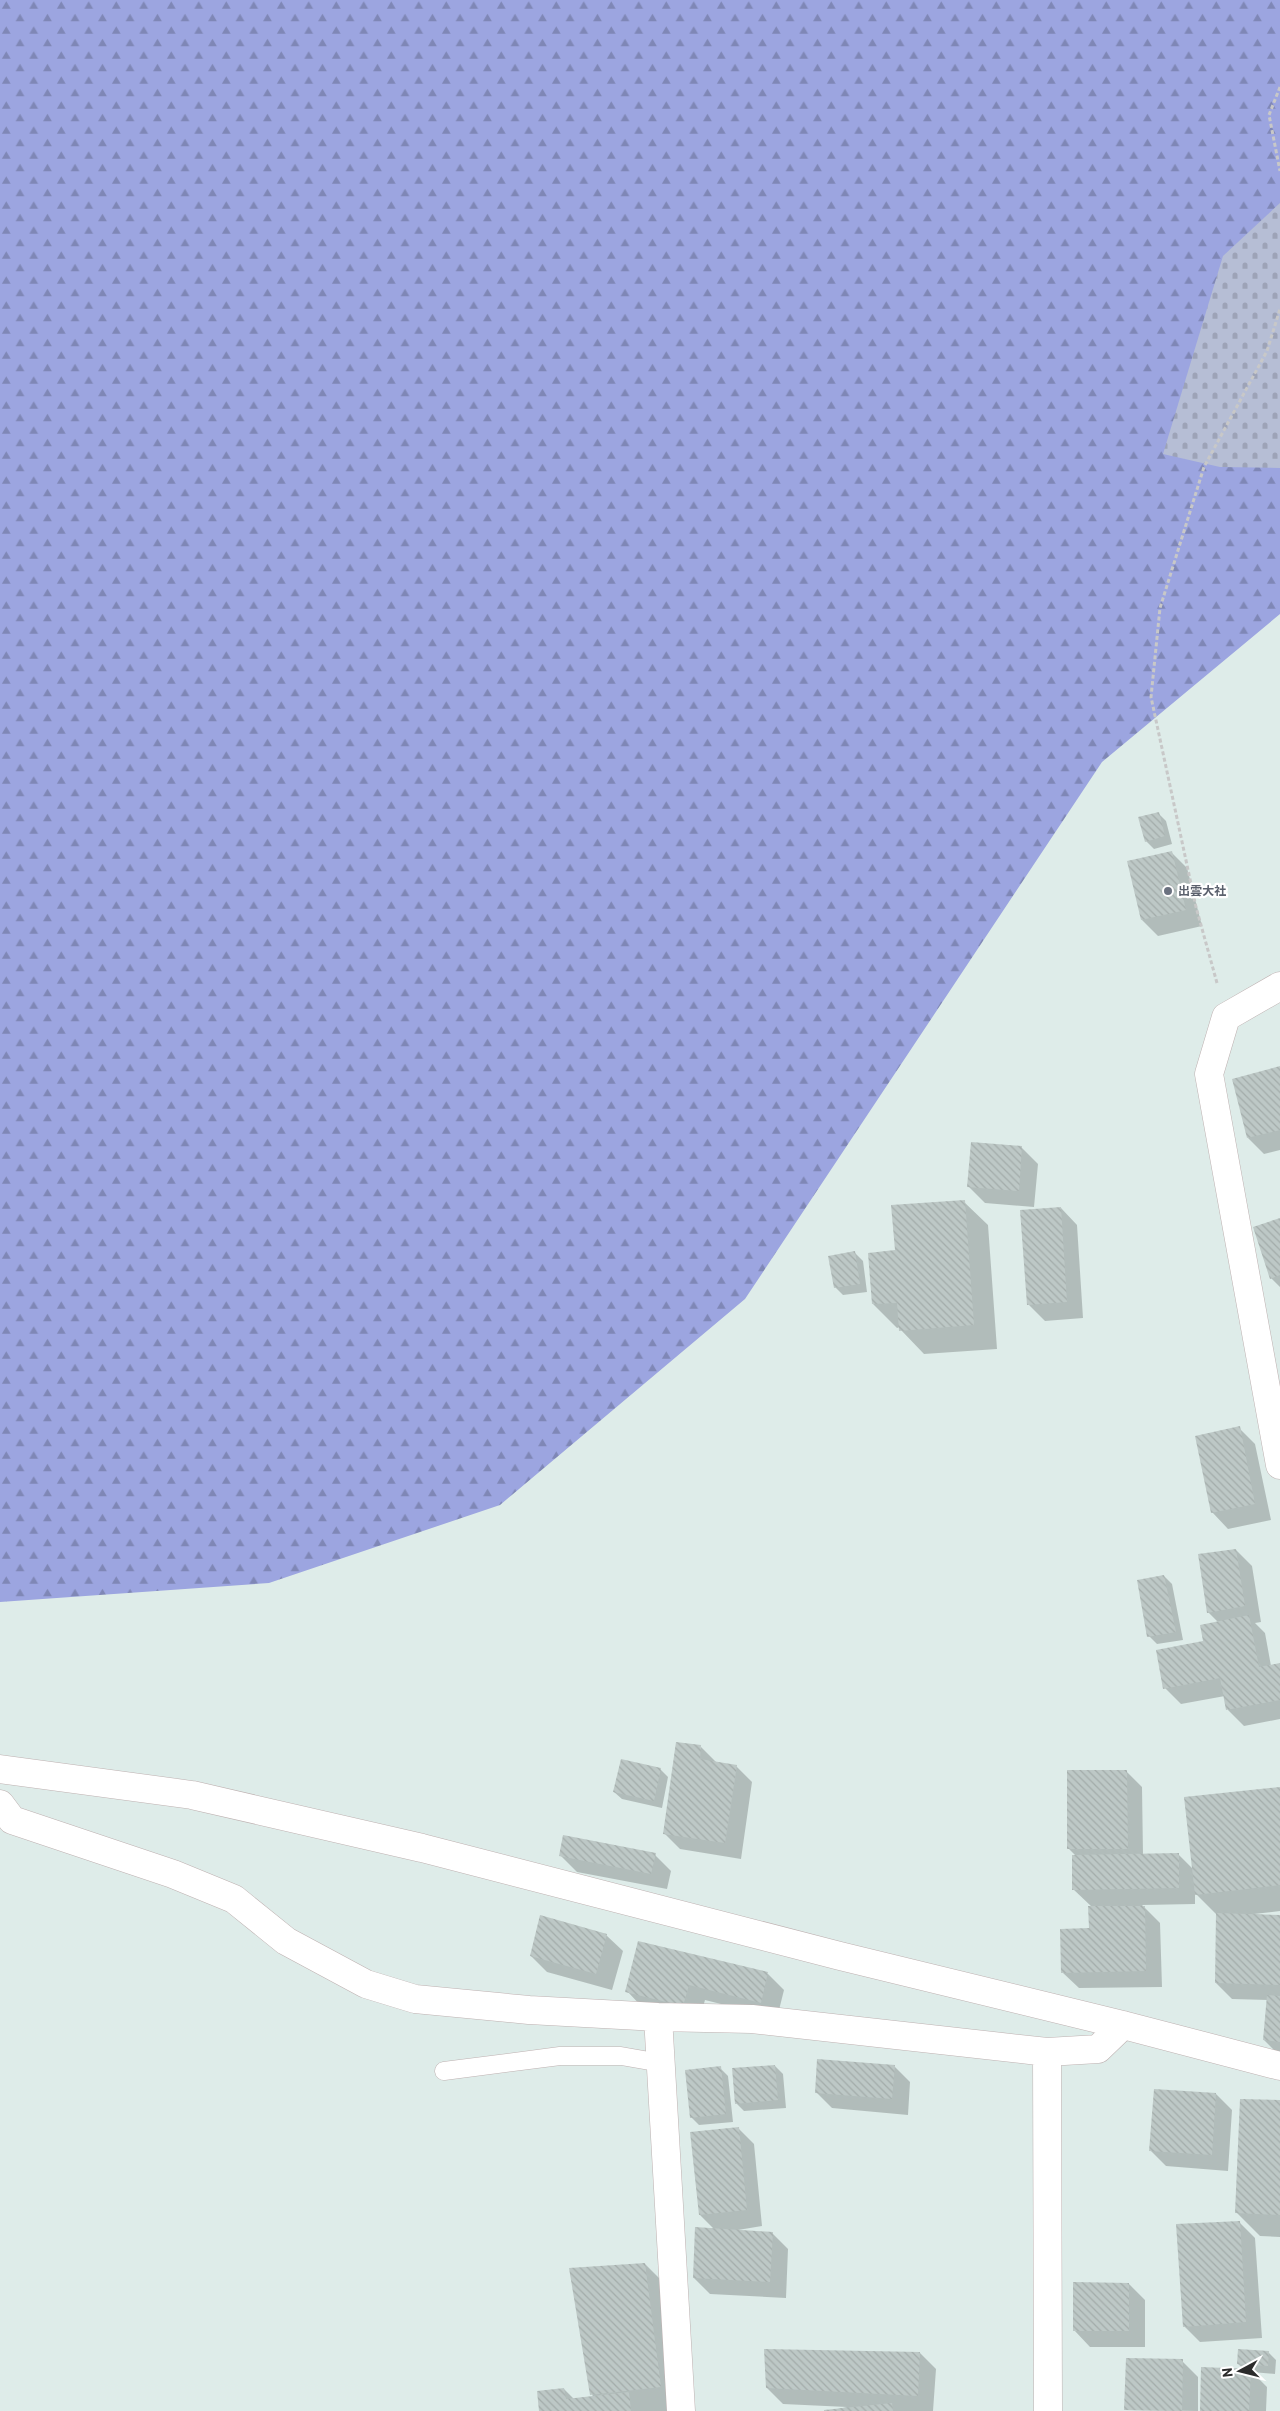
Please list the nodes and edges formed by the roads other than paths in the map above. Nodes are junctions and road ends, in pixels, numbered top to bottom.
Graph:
1 (1280, 986) edge
2 (1280, 1465) edge
3 (0, 1769) edge
4 (0, 1804) edge
5 (658, 2017) junction
6 (1123, 2025) junction
7 (1047, 2052) junction
8 (661, 2063) junction
9 (1280, 2066) edge
10 (444, 2072) dead end
11 (681, 2411) edge
12 (1048, 2411) edge

1 - 2 street
3 - 6 street
4 - 5 street
5 - 7 street
5 - 8 street
6 - 7 street
6 - 9 street
7 - 12 street
8 - 10 lane
8 - 11 street

